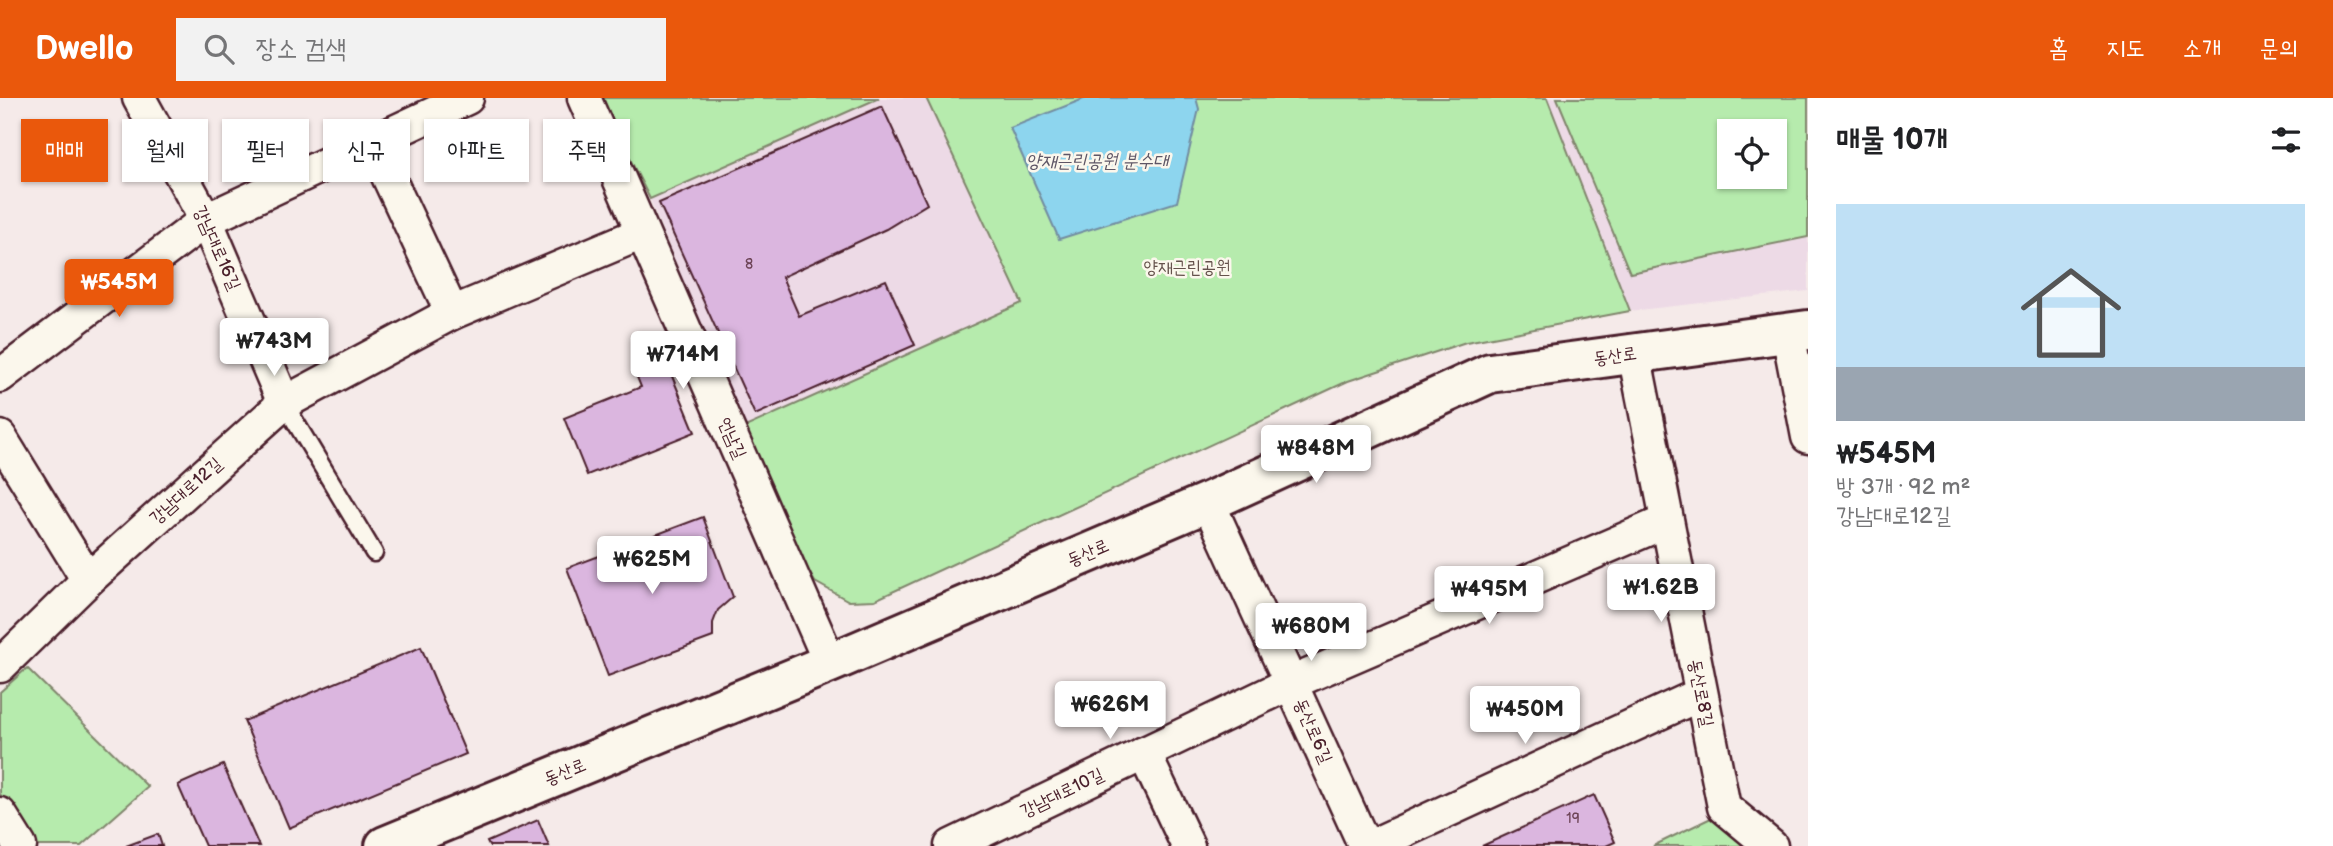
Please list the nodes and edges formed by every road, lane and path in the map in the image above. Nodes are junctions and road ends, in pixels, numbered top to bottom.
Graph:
1 (139, 98) edge
2 (467, 98) edge
3 (584, 98) edge
4 (410, 124) edge
5 (323, 165) edge
6 (391, 182) edge
7 (206, 220) junction
8 (642, 233) junction
9 (452, 313) junction
10 (1798, 332) edge
11 (1634, 354) junction
12 (0, 376) edge
13 (284, 403) junction
14 (0, 437) edge
15 (1808, 437) edge
16 (1208, 502) junction
17 (1667, 521) junction
18 (374, 553) dead end
19 (88, 580) junction
20 (831, 663) junction
21 (0, 666) edge
22 (1291, 683) junction
23 (1701, 694) junction
24 (1144, 754) junction
25 (0, 814) edge
26 (998, 836) edge
27 (20, 846) edge
28 (385, 846) edge
29 (951, 846) edge
30 (1188, 846) edge
31 (1365, 846) edge
32 (1371, 846) edge
33 (1771, 846) edge

1 - 7 street, 강남대로16길
2 - 4 street
3 - 8 street, 언남길
5 - 7 street
6 - 9 street
7 - 12 street
7 - 13 street, 강남대로16길
8 - 9 street, 강남대로12길
8 - 20 street, 언남길
9 - 13 street, 강남대로12길
10 - 11 street, 동산로
10 - 15 street
11 - 16 street, 동산로
11 - 17 street, 동산로8길
13 - 18 lane
13 - 19 street, 강남대로12길
14 - 19 street
16 - 20 street, 동산로
16 - 22 street, 동산로6길
17 - 22 street, 강남대로10길
17 - 23 street, 동산로8길
19 - 21 street, 강남대로12길
20 - 28 street, 동산로
22 - 24 street, 강남대로10길
22 - 31 street, 동산로6길
23 - 32 street
23 - 33 street, 동산로8길
24 - 26 street, 강남대로10길
24 - 30 street
25 - 27 street
26 - 29 street, 강남대로10길

